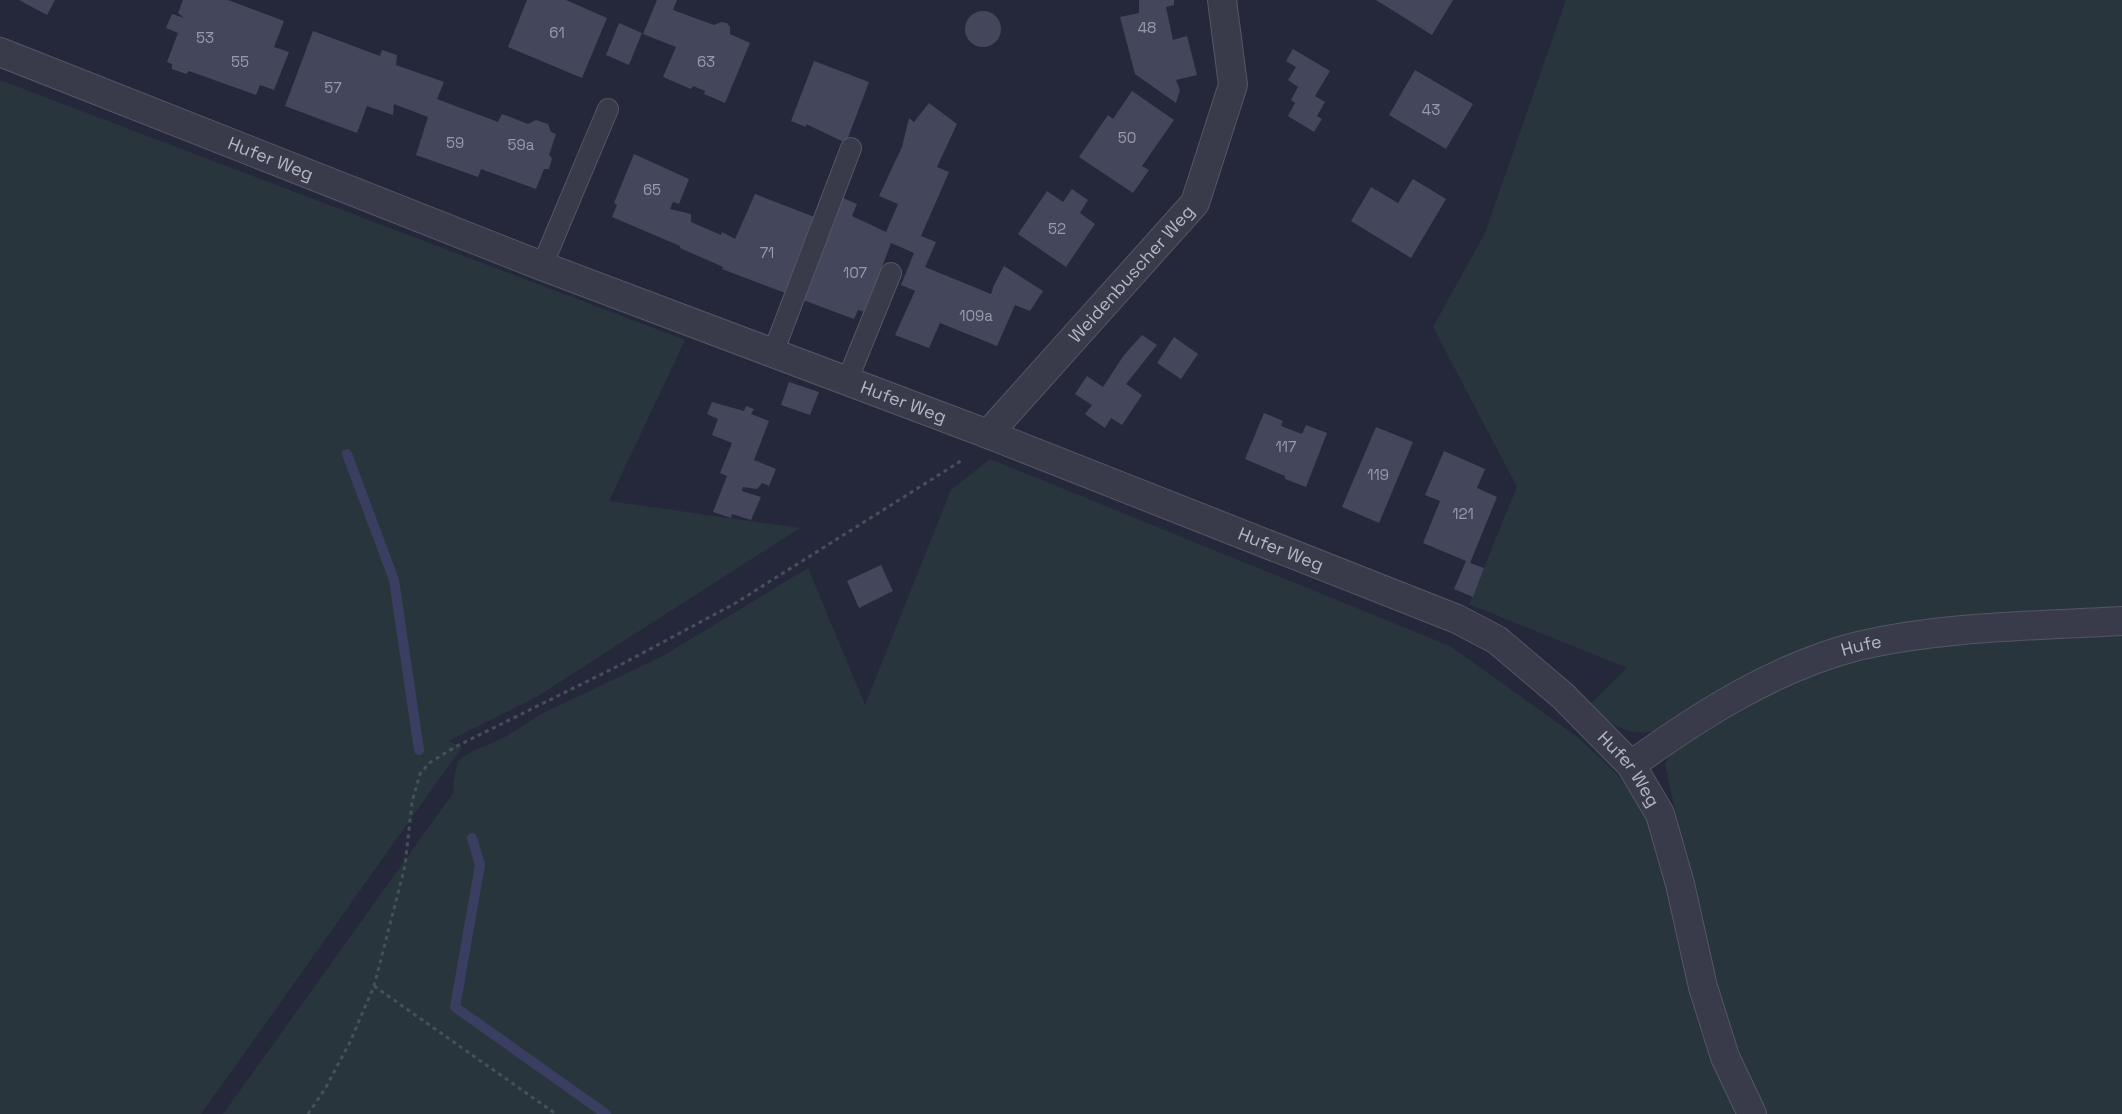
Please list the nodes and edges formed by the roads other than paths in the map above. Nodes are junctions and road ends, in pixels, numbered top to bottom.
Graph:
1 (1222, 0) edge
2 (0, 52) edge
3 (608, 109) dead end
4 (851, 148) dead end
5 (542, 266) junction
6 (891, 273) dead end
7 (773, 353) junction
8 (847, 381) junction
9 (988, 434) junction
10 (2122, 621) edge
11 (1630, 765) junction
12 (1752, 1114) edge

1 - 9 street, Weidenbuscher Weg
2 - 5 street, Hufer Weg
3 - 5 lane
4 - 7 lane
5 - 7 street, Hufer Weg
6 - 8 lane
7 - 8 street, Hufer Weg
8 - 9 street, Hufer Weg
9 - 11 street, Hufer Weg
10 - 11 street, Hufe
11 - 12 street, Hufer Weg

